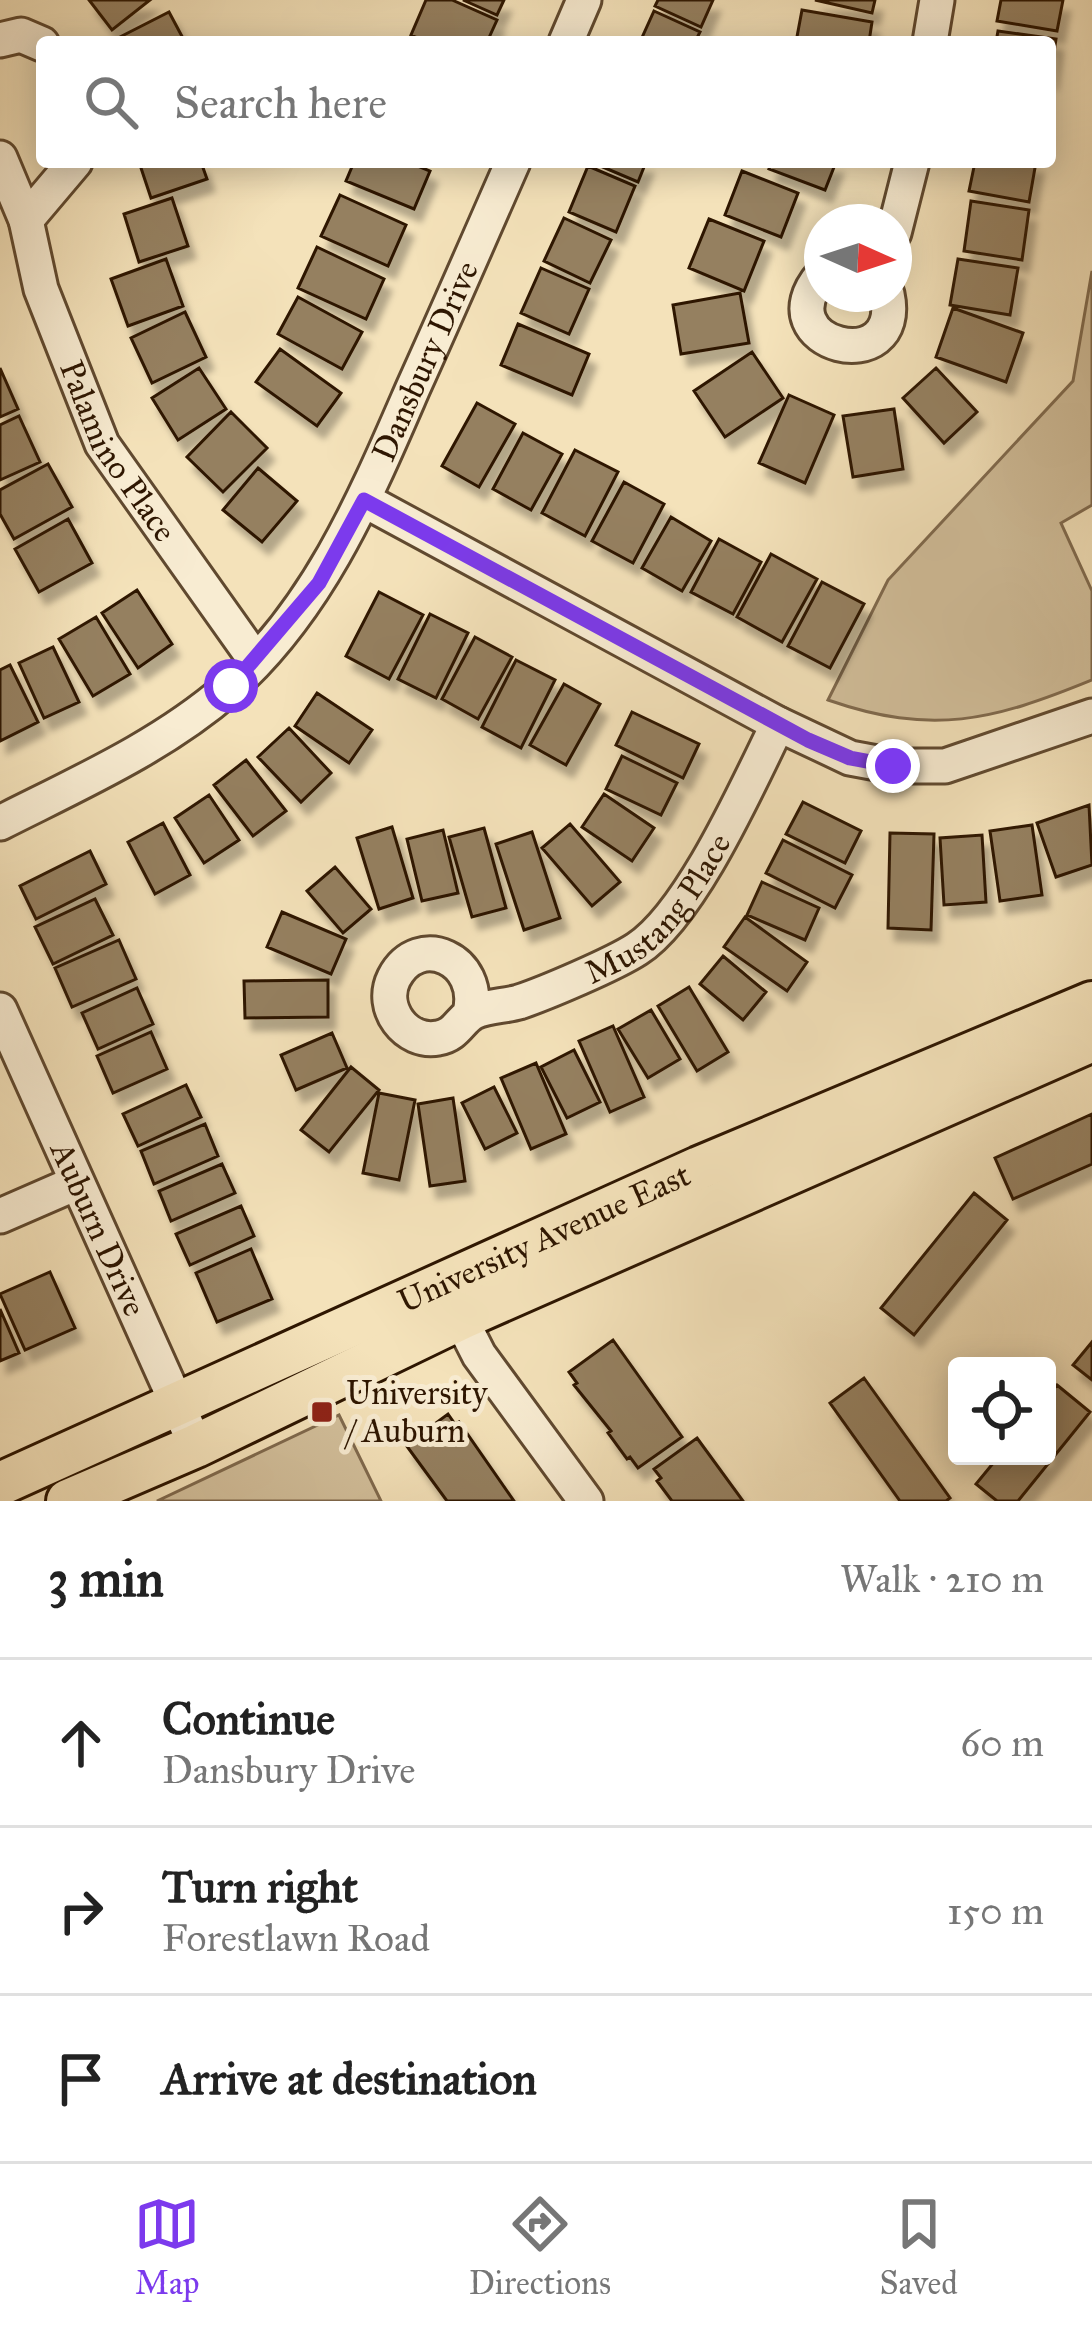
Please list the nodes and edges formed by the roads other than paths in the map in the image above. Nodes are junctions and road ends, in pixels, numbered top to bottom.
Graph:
1 (584, 0) edge
2 (937, 0) edge
3 (569, 36) edge
4 (931, 36) edge
5 (0, 40) edge
6 (36, 42) edge
7 (0, 158) edge
8 (70, 168) edge
9 (510, 168) edge
10 (910, 168) edge
11 (901, 204) edge
12 (26, 220) junction
13 (808, 312) edge
14 (887, 312) edge
15 (364, 500) junction
16 (256, 661) junction
17 (1092, 716) edge
18 (778, 724) junction
19 (0, 823) edge
20 (1092, 1003) edge
21 (0, 1010) edge
22 (470, 1013) dead end
23 (1092, 1040) edge
24 (76, 1183) junction
25 (0, 1216) edge
26 (452, 1302) junction
27 (176, 1406) junction
28 (196, 1446) junction
29 (0, 1484) edge
30 (68, 1501) edge
31 (586, 1501) edge

1 - 3 street
2 - 4 street
5 - 6 street
7 - 12 street, Palamino Place
8 - 12 street
9 - 15 street, Dansbury Drive
10 - 11 street
12 - 16 street, Palamino Place
13 - 14 street
15 - 16 street, Dansbury Drive
15 - 18 street
16 - 19 street, Dansbury Drive
17 - 18 street
18 - 22 street, Mustang Place
20 - 26 main road, University Avenue East
21 - 24 street, Auburn Drive
23 - 26 main road, University Avenue East
24 - 25 street
24 - 27 street, Auburn Drive
26 - 27 main road, University Avenue East
26 - 28 main road, University Avenue East
26 - 31 street
27 - 28 street, Auburn Drive
27 - 29 main road, University Avenue East
28 - 30 main road, University Avenue East

